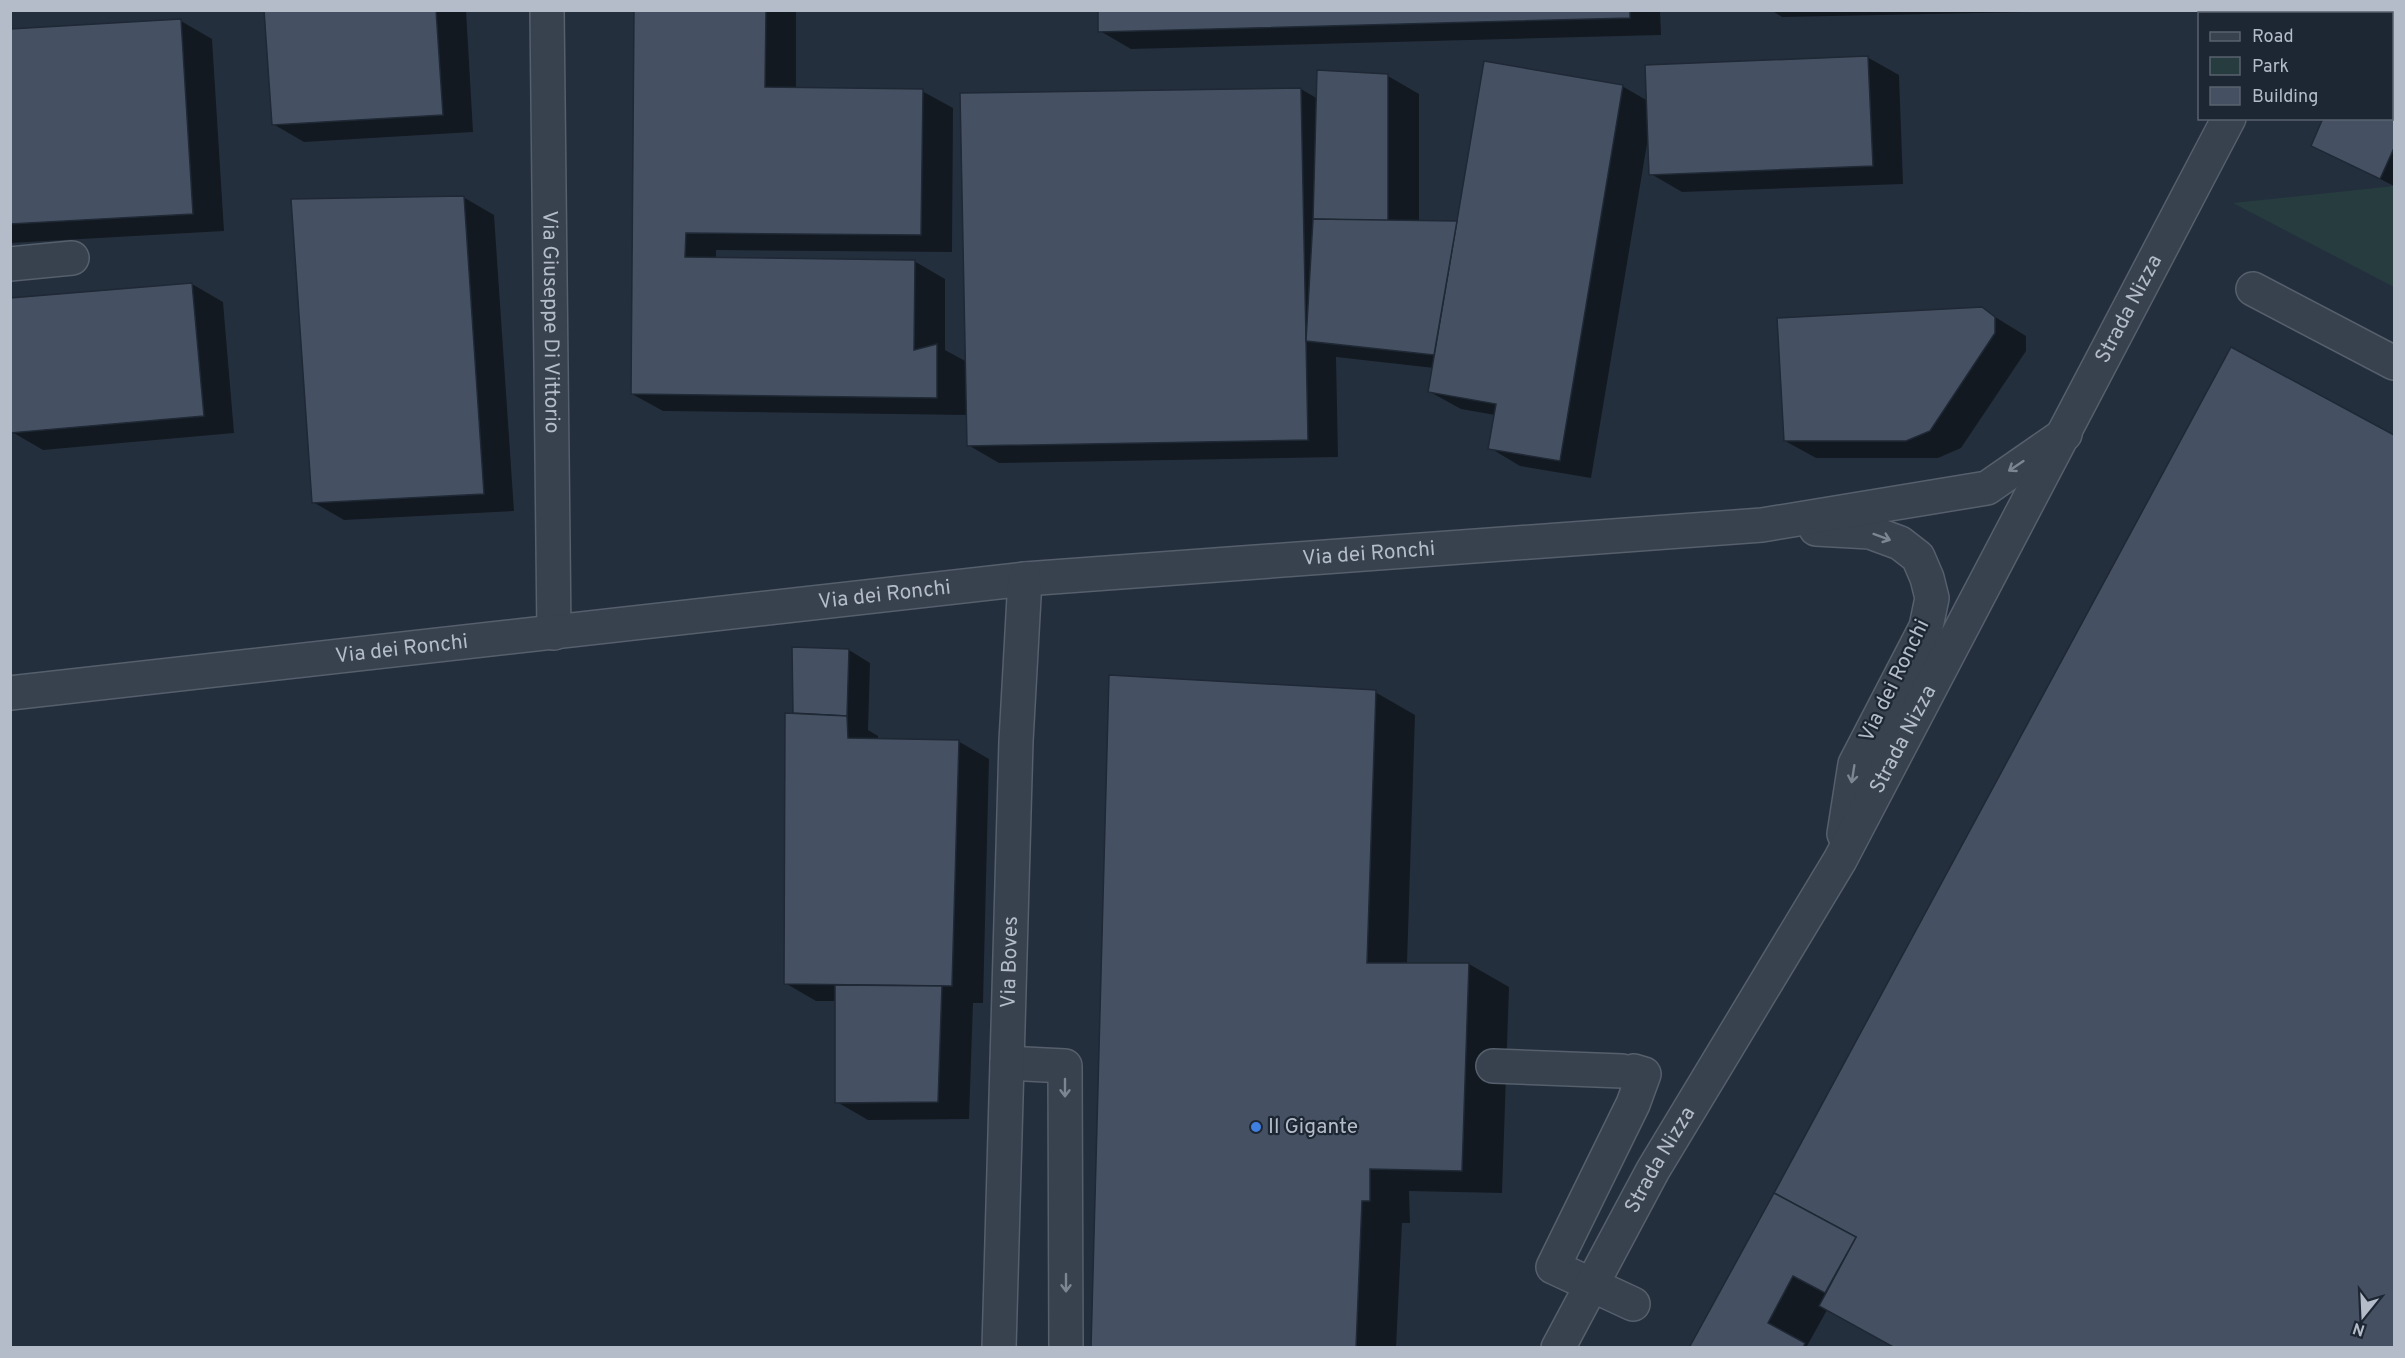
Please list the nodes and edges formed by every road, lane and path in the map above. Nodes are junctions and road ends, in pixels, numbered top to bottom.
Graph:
1 (547, 10) edge
2 (2228, 120) edge
3 (72, 258) dead end
4 (10, 264) edge
5 (2253, 289) dead end
6 (2394, 363) edge
7 (2065, 434) junction
8 (1762, 525) junction
9 (1024, 579) junction
10 (554, 633) junction
11 (10, 693) edge
12 (1840, 860) junction
13 (1007, 1064) junction
14 (1493, 1066) dead end
15 (1592, 1284) junction
16 (1633, 1304) dead end
17 (999, 1347) edge
18 (1066, 1347) edge
19 (1558, 1347) edge

1 - 10 street, Via Giuseppe Di Vittorio
2 - 7 street, Strada Nizza
3 - 4 street
5 - 6 street
7 -> 8 street, Via dei Ronchi
7 - 12 street, Strada Nizza
8 - 9 street, Via dei Ronchi
8 -> 12 street, Via dei Ronchi
9 - 10 street, Via dei Ronchi
9 - 13 street, Via Boves
10 - 11 street, Via dei Ronchi
12 - 15 street, Strada Nizza
13 - 17 street, Via Boves
13 -> 18 street
14 - 15 street
15 - 16 street
15 - 19 street, Strada Nizza

